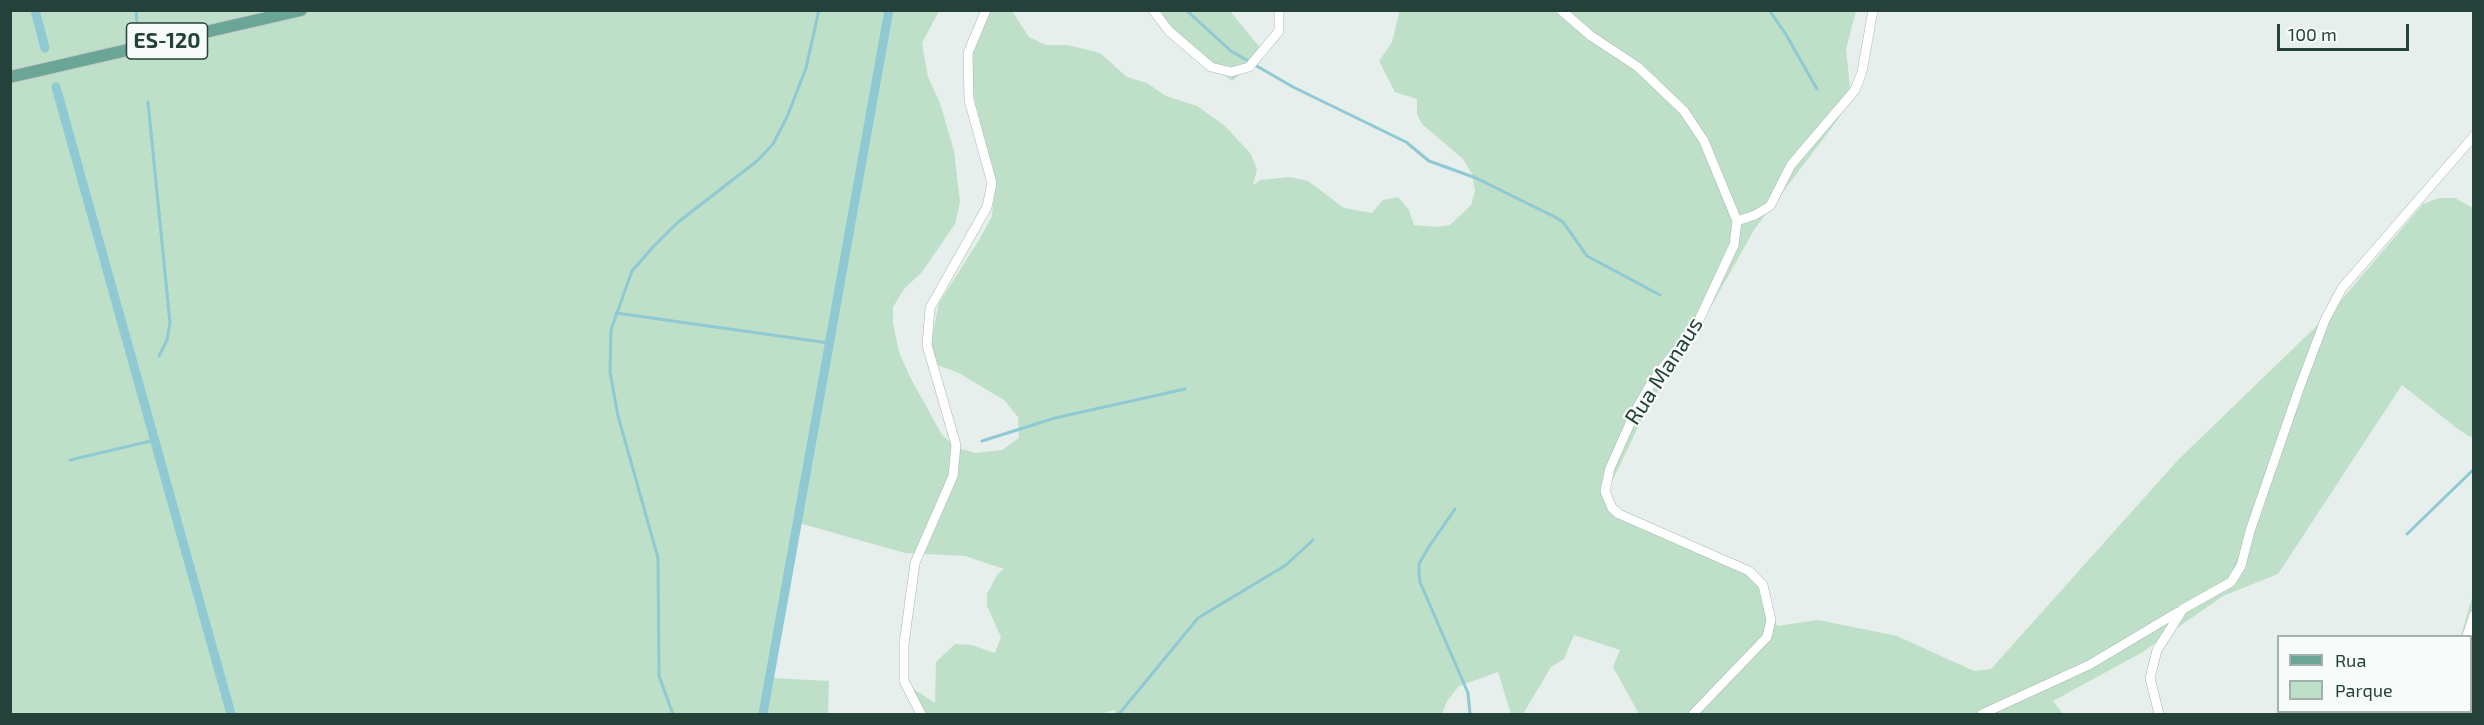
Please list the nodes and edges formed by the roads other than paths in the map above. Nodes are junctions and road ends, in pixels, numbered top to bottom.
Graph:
1 (301, 10) edge
2 (986, 10) edge
3 (1153, 10) edge
4 (1279, 10) edge
5 (1561, 10) edge
6 (1873, 10) edge
7 (10, 77) edge
8 (2474, 136) edge
9 (1737, 221) junction
10 (2183, 609) junction
11 (2474, 615) edge
12 (2467, 635) edge
13 (921, 714) edge
14 (1693, 714) edge
15 (1982, 714) edge
16 (2159, 714) edge

1 - 7 main road, ES-120
2 - 13 street
3 - 4 street
5 - 9 street
6 - 9 street
8 - 10 street
9 - 14 street, Rua Manaus
10 - 15 street
10 - 16 street
11 - 12 street

